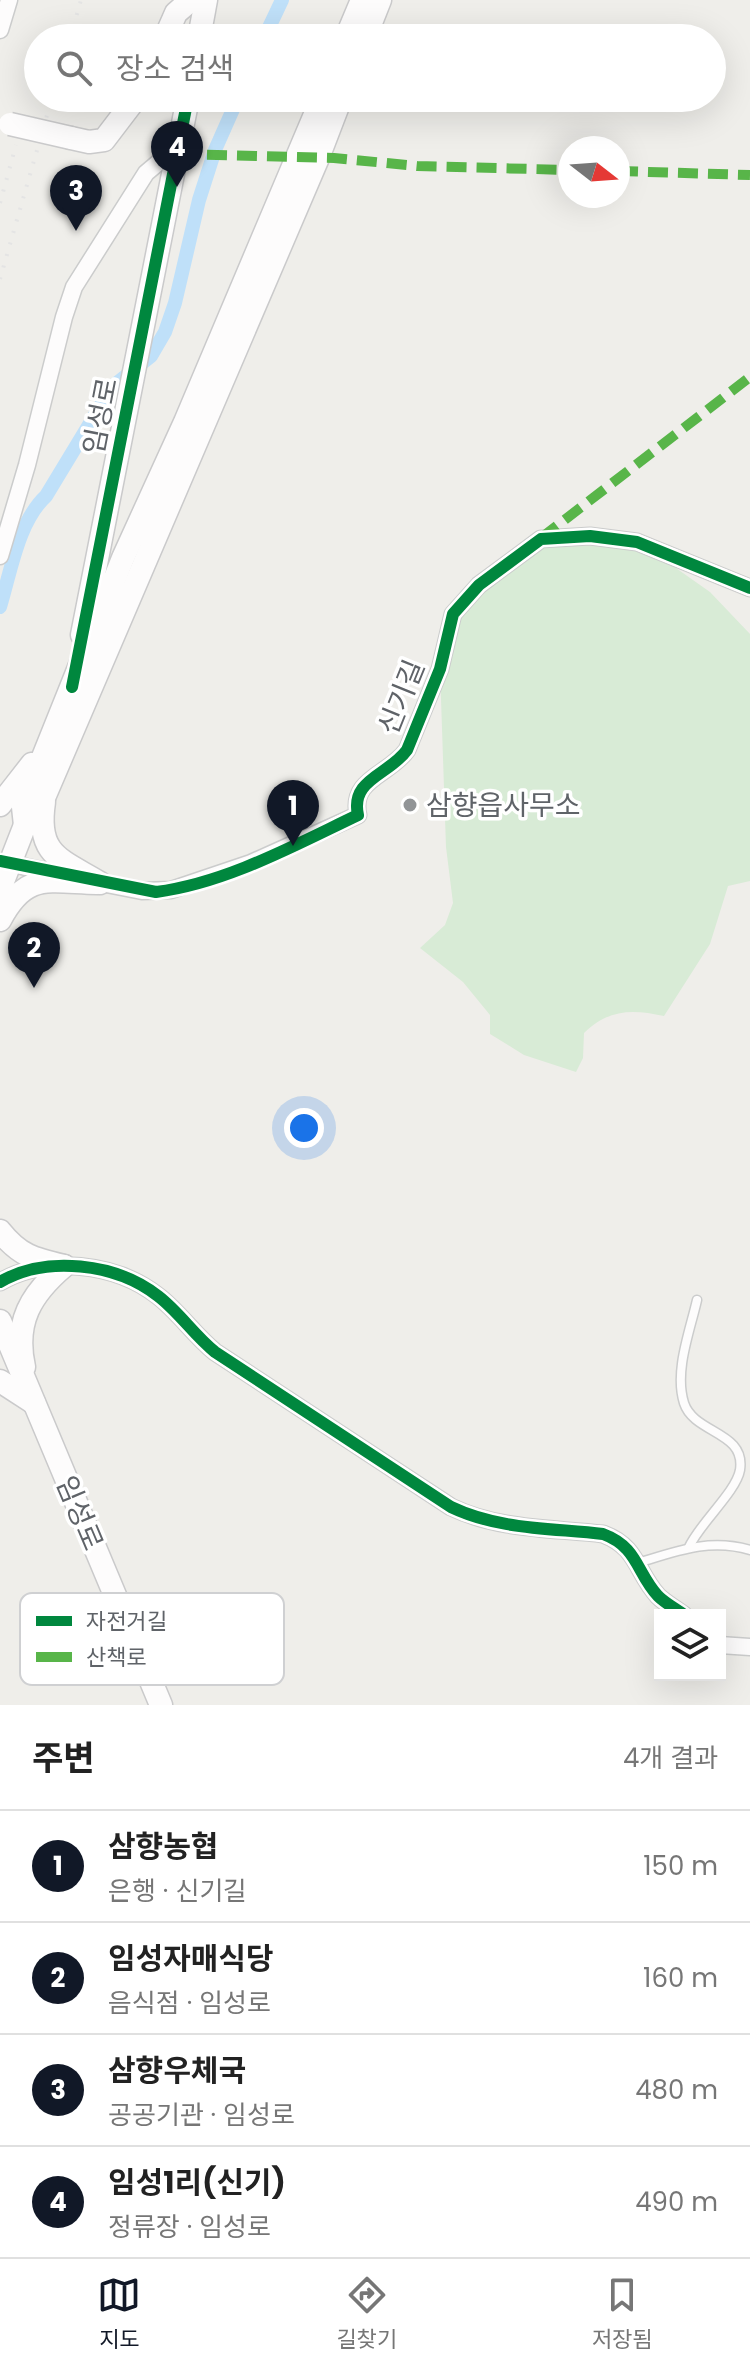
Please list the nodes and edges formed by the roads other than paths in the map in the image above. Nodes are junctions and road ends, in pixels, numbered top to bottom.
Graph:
1 (9, 0) edge
2 (191, 0) edge
3 (206, 0) edge
4 (362, 0) edge
5 (380, 0) edge
6 (171, 24) edge
7 (202, 24) edge
8 (352, 24) edge
9 (371, 24) edge
10 (0, 30) edge
11 (125, 112) edge
12 (185, 112) edge
13 (316, 112) edge
14 (336, 112) edge
15 (5, 125) edge
16 (177, 154) junction
17 (0, 556) edge
18 (750, 588) edge
19 (72, 687) junction
20 (48, 744) junction
21 (46, 793) junction
22 (0, 805) edge
23 (25, 825) junction
24 (4, 862) edge
25 (100, 883) junction
26 (0, 889) edge
27 (0, 920) edge
28 (0, 1231) edge
29 (64, 1266) junction
30 (0, 1282) edge
31 (697, 1300) dead end
32 (0, 1321) edge
33 (0, 1381) edge
34 (34, 1403) junction
35 (745, 1465) edge
36 (689, 1547) junction
37 (750, 1550) edge
38 (638, 1563) junction
39 (112, 1593) edge
40 (675, 1609) edge
41 (726, 1645) edge
42 (750, 1647) edge
43 (146, 1685) edge
44 (152, 1685) edge
45 (152, 1705) edge
46 (161, 1705) edge

1 - 10 street
2 - 6 main road
3 - 7 main road
4 - 8 main road
5 - 9 main road
11 - 15 main road, bridge
12 - 16 main road, 임성로
13 - 19 main road, 임성로
14 - 21 main road, 임성로
16 - 17 street
16 - 19 main road, 임성로
18 - 25 street, 신기길
19 - 20 main road, 임성로
20 - 22 main road
20 - 23 main road, 임성로
21 - 23 main road, 임성로
21 - 25 main road
23 - 24 main road, 임성로
24 - 25 street, 신기길
24 - 26 main road, 임성로
25 - 27 main road
28 - 29 main road
29 - 30 street
29 - 34 main road
29 - 38 street
31 - 35 lane
32 - 34 main road, 임성로
33 - 34 main road
34 - 39 main road, 임성로
35 - 36 lane
36 - 37 lane
36 - 38 lane
38 - 40 street
41 - 42 street
43 - 45 main road
44 - 46 main road, 임성로

